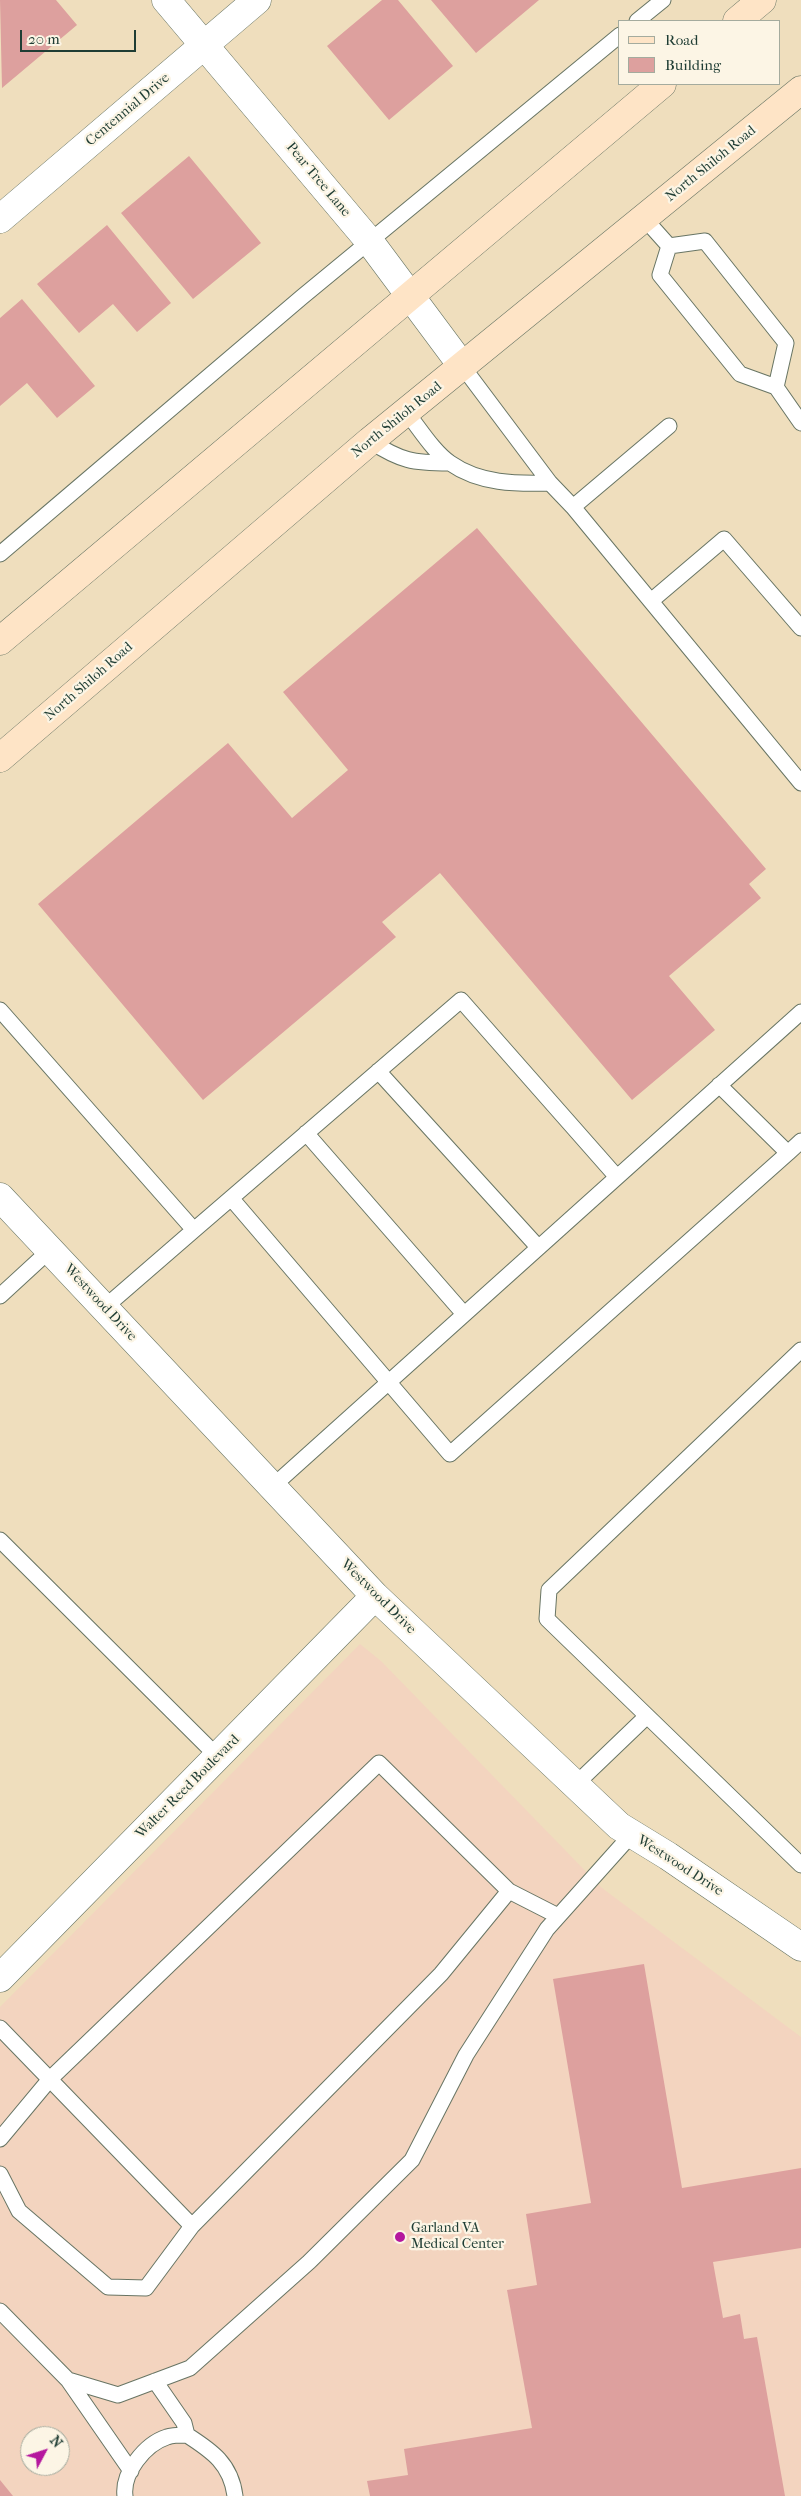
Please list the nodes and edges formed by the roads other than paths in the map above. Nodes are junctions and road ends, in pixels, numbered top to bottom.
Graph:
1 (166, 0) edge
2 (257, 0) edge
3 (662, 0) edge
4 (762, 0) edge
5 (638, 20) edge
6 (738, 20) edge
7 (618, 37) edge
8 (204, 45) junction
9 (661, 85) edge
10 (801, 90) edge
11 (1, 217) edge
12 (644, 218) junction
13 (370, 242) junction
14 (669, 246) junction
15 (410, 294) junction
16 (462, 367) junction
17 (776, 387) junction
18 (407, 413) junction
19 (801, 423) edge
20 (670, 426) dead end
21 (370, 441) junction
22 (449, 463) junction
23 (550, 483) junction
24 (573, 506) junction
25 (0, 554) edge
26 (650, 601) junction
27 (801, 628) edge
28 (0, 641) edge
29 (0, 758) edge
30 (801, 783) edge
31 (0, 1010) edge
32 (801, 1012) edge
33 (378, 1071) junction
34 (719, 1085) junction
35 (306, 1133) junction
36 (801, 1142) edge
37 (788, 1153) junction
38 (616, 1176) junction
39 (0, 1197) edge
40 (231, 1198) junction
41 (194, 1230) junction
42 (538, 1247) junction
43 (50, 1250) junction
44 (0, 1296) edge
45 (104, 1308) junction
46 (464, 1314) junction
47 (801, 1350) edge
48 (388, 1382) junction
49 (272, 1487) junction
50 (0, 1540) edge
51 (375, 1596) junction
52 (646, 1716) junction
53 (218, 1757) junction
54 (575, 1785) junction
55 (632, 1834) junction
56 (801, 1865) edge
57 (509, 1891) junction
58 (558, 1916) junction
59 (801, 1947) edge
60 (0, 1978) edge
61 (0, 2028) edge
62 (50, 2079) junction
63 (0, 2139) edge
64 (0, 2174) edge
65 (192, 2226) junction
66 (0, 2311) edge
67 (68, 2380) junction
68 (154, 2381) junction
69 (187, 2435) junction
70 (130, 2470) junction
71 (125, 2496) edge
72 (234, 2496) edge

1 - 8 street, Pear Tree Lane
2 - 8 street, Centennial Drive
3 - 5 lane
4 - 6 main road
7 - 13 lane
8 - 11 street, Centennial Drive
8 - 13 street, Pear Tree Lane
9 - 15 main road
10 - 12 main road, North Shiloh Road
12 - 14 lane
12 - 16 main road, North Shiloh Road
13 - 15 street, Pear Tree Lane
13 - 25 lane
14 - 17 lane
14 - 17 lane
15 - 16 street, Pear Tree Lane
15 - 28 main road
16 - 18 main road, North Shiloh Road
16 - 23 lane
17 - 19 lane
18 - 21 main road, North Shiloh Road
18 - 22 lane
20 - 24 lane
21 - 22 lane
21 - 29 main road, North Shiloh Road
22 - 23 lane
23 - 24 lane
24 - 26 lane
26 - 27 lane
26 - 30 lane
31 - 41 lane
32 - 34 lane
33 - 35 lane
33 - 38 lane
33 - 42 lane
34 - 37 lane
34 - 38 lane
35 - 40 lane
35 - 46 lane
36 - 37 lane
37 - 48 lane
38 - 42 lane
39 - 43 street, Westwood Drive
40 - 41 lane
40 - 48 lane
41 - 45 lane
42 - 46 lane
43 - 44 lane
43 - 45 street, Westwood Drive
45 - 49 street, Westwood Drive
46 - 48 lane
47 - 52 lane
48 - 49 lane
49 - 51 street, Westwood Drive
50 - 53 lane
51 - 53 street, Walter Reed Boulevard
51 - 54 street, Westwood Drive
52 - 54 lane
52 - 56 lane
53 - 60 street, Walter Reed Boulevard
54 - 55 street, Westwood Drive
55 - 58 lane
55 - 59 street, Westwood Drive
57 - 58 lane
57 - 62 lane
57 - 65 lane
58 - 68 lane
61 - 62 lane
62 - 63 lane
62 - 65 lane
64 - 65 lane
66 - 67 lane
67 - 68 lane
67 - 70 lane
68 - 69 lane
69 - 70 lane
69 - 72 lane
70 - 71 lane

